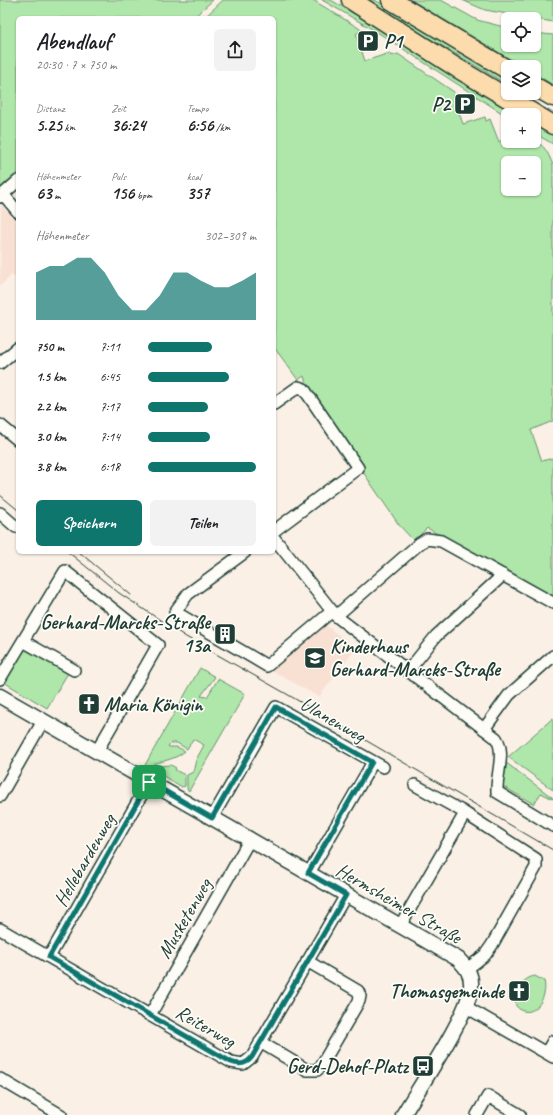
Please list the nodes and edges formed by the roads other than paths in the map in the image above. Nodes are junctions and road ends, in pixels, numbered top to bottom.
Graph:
1 (351, 0) edge
2 (391, 0) edge
3 (501, 66) edge
4 (541, 90) edge
5 (553, 97) edge
6 (553, 125) edge
7 (16, 183) edge
8 (2, 196) edge
9 (16, 210) edge
10 (16, 350) edge
11 (0, 363) edge
12 (276, 403) edge
13 (0, 425) edge
14 (16, 438) edge
15 (0, 513) edge
16 (16, 526) dead end
17 (276, 530) edge
18 (276, 541) edge
19 (242, 554) edge
20 (503, 575) junction
21 (553, 603) edge
22 (333, 614) junction
23 (23, 641) junction
24 (553, 656) edge
25 (74, 670) dead end
26 (408, 670) junction
27 (0, 679) edge
28 (0, 696) edge
29 (44, 721) junction
30 (484, 729) junction
31 (97, 751) junction
32 (149, 782) junction
33 (415, 785) dead end
34 (0, 796) edge
35 (464, 815) junction
36 (212, 818) junction
37 (553, 826) edge
38 (250, 839) junction
39 (308, 873) junction
40 (346, 895) junction
41 (400, 926) junction
42 (0, 929) edge
43 (49, 957) junction
44 (307, 961) junction
45 (467, 969) junction
46 (466, 1007) junction
47 (150, 1015) junction
48 (553, 1041) edge
49 (260, 1042) junction
50 (550, 1055) edge
51 (0, 1079) edge
52 (61, 1115) edge
53 (403, 1115) edge
54 (477, 1115) edge
55 (520, 1115) edge

1 - 6 main road
2 - 3 main road
4 - 5 main road
7 - 8 street
8 - 9 street
10 - 11 street
12 - 17 street
13 - 14 street
15 - 16 street
18 - 22 street
19 - 22 street
20 - 21 street
20 - 22 street
20 - 26 street
22 - 26 street
23 - 25 street
23 - 27 street
23 - 31 street
24 - 30 street
26 - 30 street
28 - 29 street, Hermsheimer Straße
29 - 31 street, Hermsheimer Straße
29 - 34 street
30 - 37 street
31 - 32 street, Hermsheimer Straße
32 - 36 street, Hermsheimer Straße
32 - 43 street, Hellebardenweg
33 - 35 street
35 - 41 street
35 - 45 street
36 - 38 street, Hermsheimer Straße
36 - 39 street, Ulanenweg
38 - 39 street, Hermsheimer Straße
38 - 47 street, Musketenweg
39 - 40 street, Hermsheimer Straße
40 - 41 street, Hermsheimer Straße
40 - 44 street, Reiterweg
41 - 45 street, Hermsheimer Straße
42 - 43 street, Reiterweg
43 - 47 street, Reiterweg
44 - 49 street, Reiterweg
44 - 49 street
45 - 46 street, Hermsheimer Straße
46 - 50 street
46 - 53 street, Hermsheimer Straße
47 - 49 street, Reiterweg
48 - 50 street
51 - 52 street
54 - 55 street

